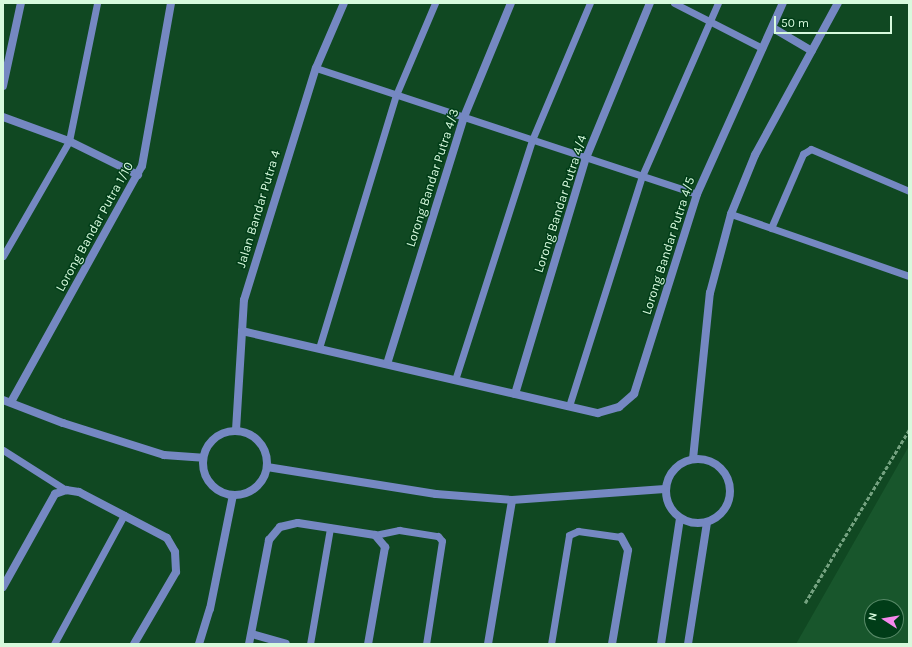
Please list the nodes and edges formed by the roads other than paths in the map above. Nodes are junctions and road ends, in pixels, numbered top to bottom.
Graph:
1 (21, 3) edge
2 (97, 3) edge
3 (171, 3) edge
4 (344, 3) edge
5 (435, 3) edge
6 (511, 3) edge
7 (590, 3) edge
8 (650, 3) edge
9 (674, 3) edge
10 (718, 3) edge
11 (783, 3) edge
12 (838, 3) edge
13 (708, 20) junction
14 (773, 28) junction
15 (762, 48) junction
16 (812, 52) junction
17 (316, 68) junction
18 (3, 86) edge
19 (396, 95) junction
20 (3, 117) edge
21 (464, 117) junction
22 (532, 140) junction
23 (68, 141) junction
24 (586, 158) junction
25 (138, 175) junction
26 (642, 176) junction
27 (909, 191) edge
28 (697, 194) junction
29 (731, 214) junction
30 (771, 228) junction
31 (3, 256) edge
32 (909, 276) edge
33 (242, 330) junction
34 (319, 348) junction
35 (387, 364) junction
36 (455, 380) junction
37 (515, 394) junction
38 (7, 401) edge
39 (569, 406) junction
40 (236, 430) junction
41 (3, 450) edge
42 (203, 458) junction
43 (693, 459) junction
44 (267, 467) junction
45 (666, 489) junction
46 (66, 490) junction
47 (233, 496) junction
48 (512, 500) junction
49 (124, 515) junction
50 (680, 518) junction
51 (707, 522) junction
52 (330, 528) junction
53 (375, 535) junction
54 (621, 537) joint
55 (3, 587) edge
56 (252, 634) junction
57 (54, 644) edge
58 (134, 644) edge
59 (199, 644) edge
60 (249, 644) edge
61 (286, 644) edge
62 (310, 644) edge
63 (368, 644) edge
64 (426, 644) edge
65 (488, 644) edge
66 (552, 644) edge
67 (612, 644) edge
68 (661, 644) edge
69 (688, 644) edge

1 - 18 street
2 - 23 lane
3 - 25 street, Lorong Bandar Putra 1/10
4 - 17 street, Jalan Bandar Putra 4
5 - 19 lane
6 - 21 street, Lorong Bandar Putra 4/3
7 - 22 lane
8 - 24 street, Lorong Bandar Putra 4/4
9 - 13 lane
10 - 13 lane
11 - 14 street, Lorong Bandar Putra 4/5
12 - 16 street
13 - 15 lane
13 - 26 lane
14 - 15 street, Lorong Bandar Putra 4/5
14 - 16 street
15 - 28 street, Lorong Bandar Putra 4/5
16 - 29 street
17 - 19 lane
17 - 33 street, Jalan Bandar Putra 4
19 - 21 lane
19 - 34 lane
20 - 23 street
21 - 22 lane
21 - 35 street, Lorong Bandar Putra 4/3
22 - 24 lane
22 - 36 lane
23 - 25 street
23 - 31 lane
24 - 26 lane
24 - 37 street, Lorong Bandar Putra 4/4
25 - 38 street, Lorong Bandar Putra 1/10
26 - 28 lane
26 - 39 lane
27 - 30 lane
28 - 39 street, Lorong Bandar Putra 4/5
29 - 30 lane
29 - 43 street
30 - 32 lane
33 - 34 street
33 - 40 street, Jalan Bandar Putra 4
34 - 35 street
35 - 36 street
36 - 37 street
37 - 39 street
38 - 42 street
40 - 42 street
40 - 44 street
41 - 46 lane
42 - 47 street
43 - 45 street
43 - 51 street
44 - 47 street
44 - 48 street
45 - 48 street
45 - 50 street
46 - 49 street
46 - 55 street
47 - 59 street
48 - 65 street
49 - 57 lane
49 - 58 street
50 - 51 street
50 - 68 street
51 - 69 street
52 - 53 street
52 - 56 street
52 - 62 lane
53 - 63 street
53 - 64 lane
54 - 66 lane
54 - 67 street
56 - 60 street
56 - 61 street

